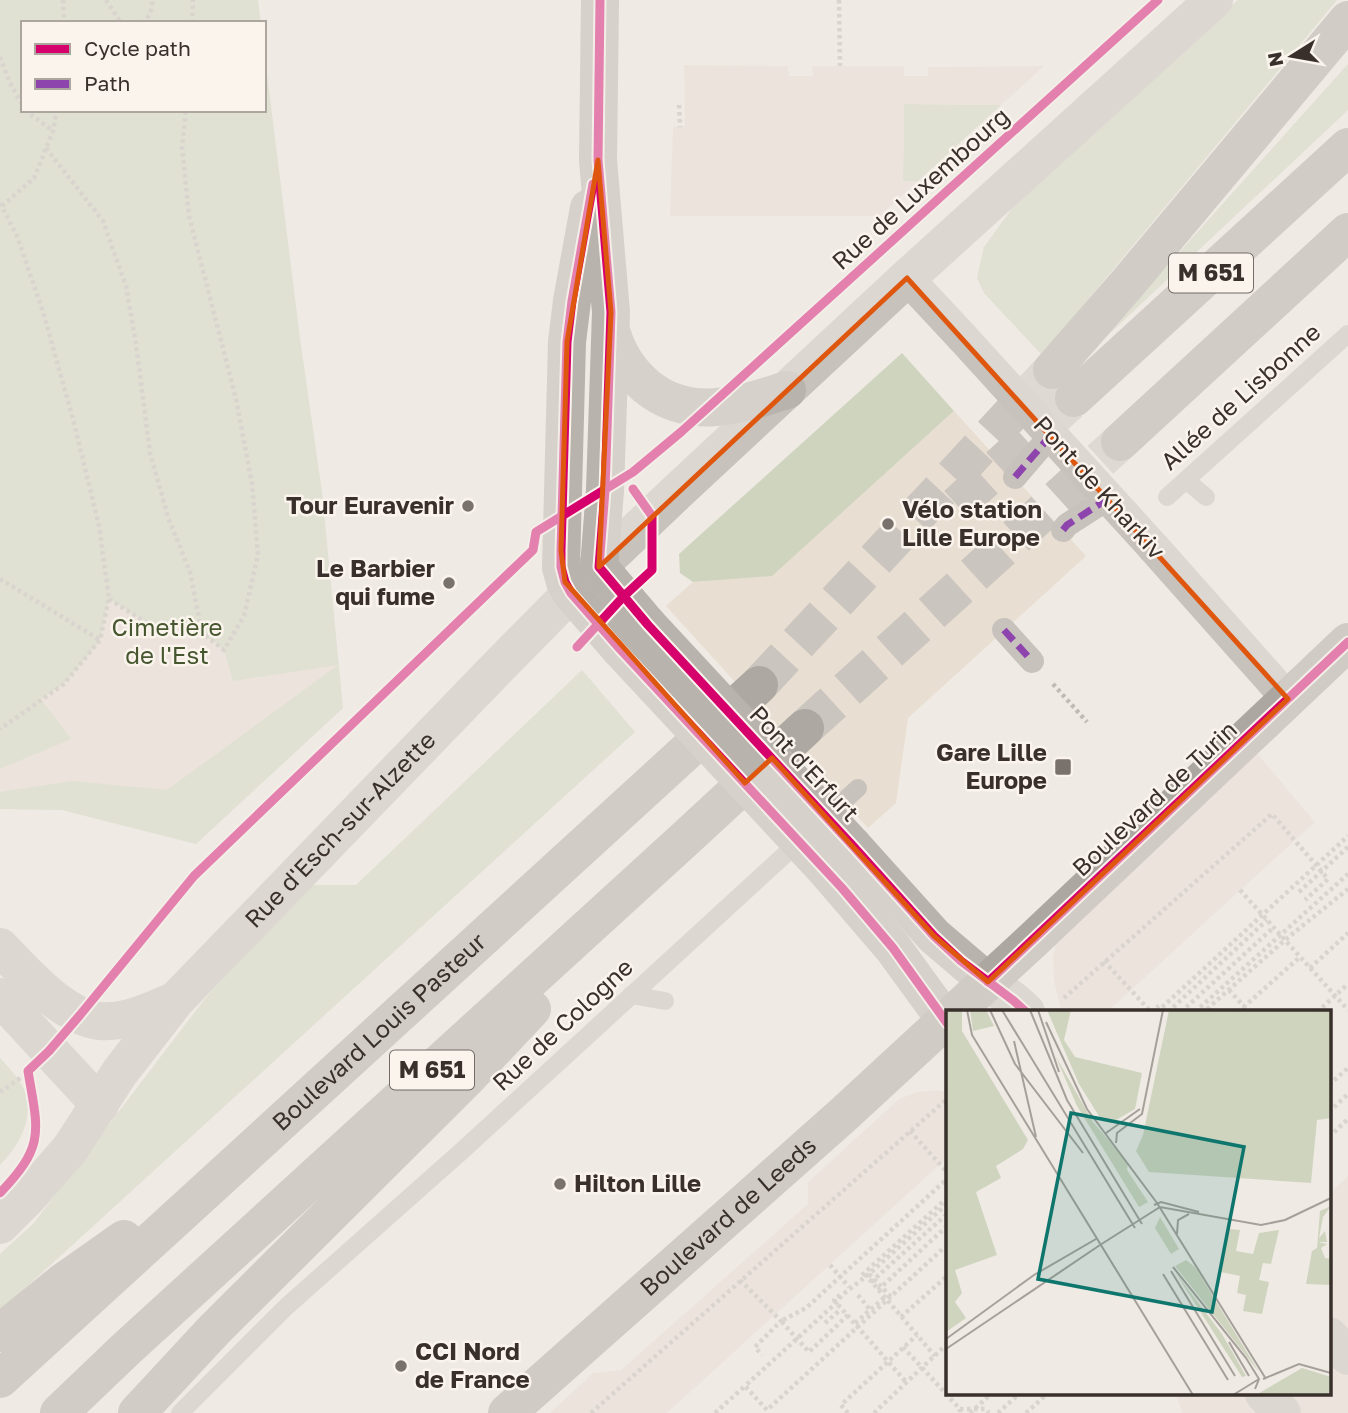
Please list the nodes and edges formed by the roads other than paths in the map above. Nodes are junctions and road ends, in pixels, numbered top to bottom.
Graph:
1 (600, 0) edge
2 (1214, 0) edge
3 (1345, 25) edge
4 (1348, 147) edge
5 (598, 160) junction
6 (1348, 232) edge
7 (908, 278) junction
8 (610, 328) junction
9 (1348, 334) edge
10 (787, 390) junction
11 (1051, 435) junction
12 (1120, 442) tunnel mouth
13 (1015, 477) dead end
14 (1186, 480) junction
15 (1167, 497) dead end
16 (1206, 497) dead end
17 (1109, 498) junction
18 (1063, 530) dead end
19 (599, 567) junction
20 (571, 593) junction
21 (1004, 630) dead end
22 (634, 637) junction
23 (1348, 642) edge
24 (1032, 661) dead end
25 (759, 685) tunnel mouth
26 (1288, 699) junction
27 (805, 727) tunnel mouth
28 (858, 788) dead end
29 (686, 838) junction
30 (840, 858) junction
31 (0, 947) edge
32 (988, 982) junction
33 (631, 995) junction
34 (0, 997) edge
35 (176, 1000) junction
36 (665, 1001) dead end
37 (1042, 1007) edge
38 (958, 1010) edge
39 (946, 1015) edge
40 (946, 1022) edge
41 (100, 1105) junction
42 (228, 1171) junction
43 (0, 1225) edge
44 (0, 1333) edge
45 (1330, 1337) edge
46 (1348, 1356) edge
47 (0, 1379) edge
48 (1266, 1396) edge
49 (59, 1413) edge
50 (137, 1413) edge
51 (180, 1413) edge
52 (507, 1413) edge
53 (1282, 1413) edge

1 - 5 main road
2 - 7 street
3 - 4 highway, M 651
5 - 8 main road
5 - 20 main road
6 - 12 highway, M 651
7 - 10 street
7 - 11 street, Pont de Kharkiv, bridge
8 - 10 main road
8 - 19 main road
9 - 14 lane, Allée de Lisbonne
10 - 19 street
11 - 13 street
11 - 17 street, Pont de Kharkiv, bridge
14 - 15 lane, Allée de Lisbonne
14 - 16 lane
17 - 18 street
17 - 26 street, Pont de Kharkiv, bridge
19 - 20 street, Rue d'Esch-sur-Alzette
19 - 22 main road, Pont d'Erfurt
20 - 22 main road, Pont d'Erfurt
20 - 35 street, Rue d'Esch-sur-Alzette
21 - 24 street, bridge
22 - 30 main road, Pont d'Erfurt, bridge
23 - 26 main road, Boulevard de Turin
25 - 42 highway, Boulevard Louis Pasteur / M 651
26 - 32 main road, Boulevard de Turin
27 - 29 highway, M 651
28 - 33 lane, Rue de Cologne
29 - 49 highway, M 651
29 - 50 highway
30 - 32 main road, Pont d'Erfurt
30 - 39 main road, Pont d'Erfurt
31 - 35 street
32 - 37 street
32 - 38 main road, Boulevard de Leeds
33 - 36 lane
33 - 51 lane, Rue de Cologne
34 - 41 street
35 - 41 street, Rue d'Esch-sur-Alzette
40 - 52 main road, Boulevard de Leeds
41 - 43 street
42 - 44 highway
42 - 47 highway, Boulevard Louis Pasteur / M 651
45 - 46 street
48 - 53 street

